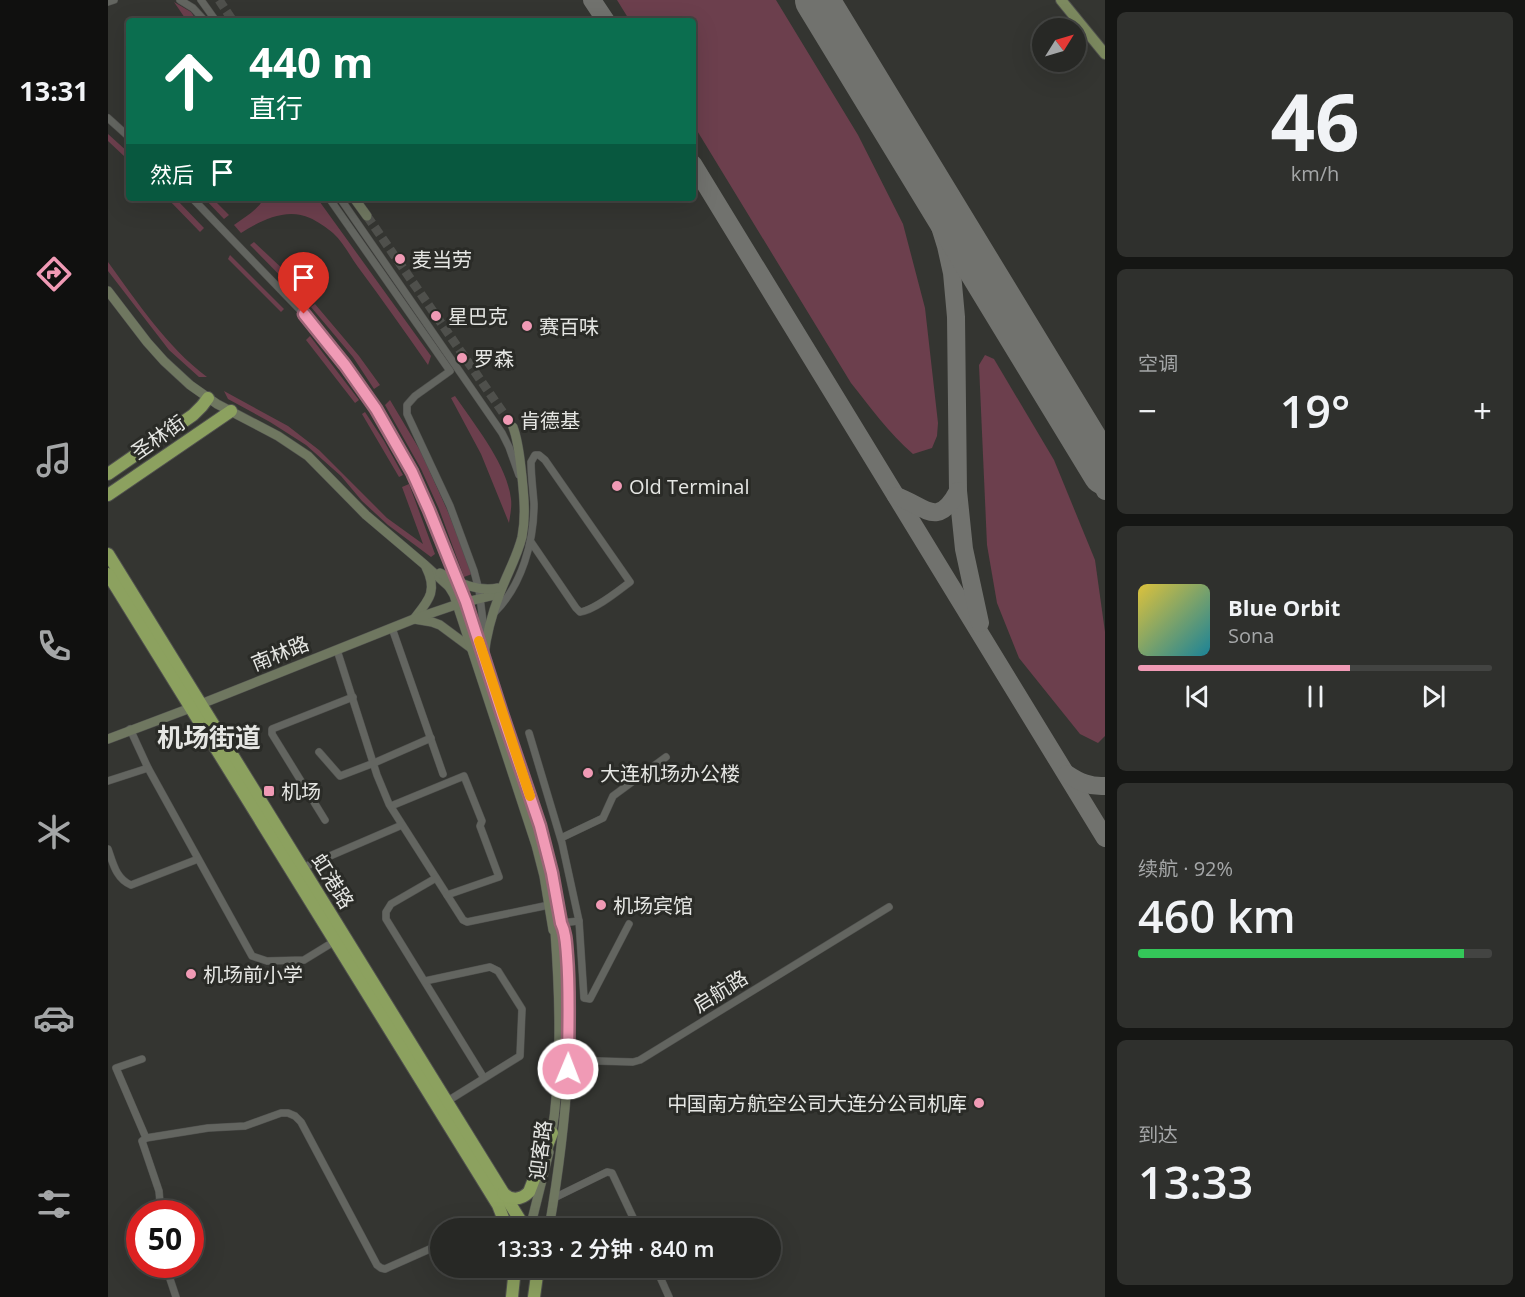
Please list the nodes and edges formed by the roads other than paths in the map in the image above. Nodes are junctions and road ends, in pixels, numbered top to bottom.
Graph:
1 (114, 0) edge
2 (180, 0) edge
3 (201, 0) edge
4 (1061, 0) edge
5 (108, 2) edge
6 (202, 18) edge
7 (214, 18) edge
8 (1105, 54) edge
9 (108, 118) edge
10 (126, 133) edge
11 (195, 201) edge
12 (331, 201) edge
13 (342, 201) edge
14 (356, 201) edge
15 (366, 216) tunnel mouth
16 (108, 291) edge
17 (208, 398) junction
18 (231, 411) junction
19 (513, 427) tunnel mouth
20 (108, 474) edge
21 (523, 489) junction
22 (108, 495) edge
23 (531, 542) junction
24 (108, 554) edge
25 (425, 565) junction
26 (108, 574) edge
27 (453, 584) junction
28 (501, 591) junction
29 (480, 594) junction
30 (461, 603) junction
31 (493, 614) junction
32 (414, 619) junction
33 (392, 628) junction
34 (486, 639) junction
35 (471, 648) junction
36 (336, 650) junction
37 (484, 656) junction
38 (352, 697) junction
39 (196, 706) junction
40 (130, 729) junction
41 (529, 733) dead end
42 (431, 738) junction
43 (108, 739) edge
44 (319, 752) dead end
45 (666, 757) dead end
46 (374, 763) junction
47 (148, 768) junction
48 (443, 774) dead end
49 (108, 781) edge
50 (391, 806) junction
51 (325, 820) dead end
52 (402, 825) junction
53 (561, 838) junction
54 (108, 849) edge
55 (198, 859) junction
56 (302, 868) junction
57 (436, 878) junction
58 (447, 895) junction
59 (549, 905) junction
60 (889, 907) dead end
61 (579, 921) junction
62 (561, 923) junction
63 (628, 924) dead end
64 (335, 941) junction
65 (424, 981) junction
66 (142, 1059) dead end
67 (563, 1060) junction
68 (484, 1078) junction
69 (446, 1102) junction
70 (552, 1132) junction
71 (146, 1138) junction
72 (503, 1193) junction
73 (554, 1198) junction
74 (160, 1200) edge
75 (503, 1218) edge
76 (519, 1218) edge
77 (533, 1218) edge
78 (551, 1218) edge
79 (633, 1218) edge
80 (430, 1249) edge
81 (170, 1278) edge
82 (515, 1278) edge
83 (538, 1278) edge
84 (660, 1278) edge
85 (535, 1293) edge
86 (513, 1294) edge
87 (176, 1297) edge
88 (669, 1297) edge

1 - 5 street
2 - 6 street
3 - 7 street
4 - 8 main road
9 - 10 street
11 - 27 street
12 - 29 street
13 - 21 street
14 - 15 main road
16 - 17 main road
17 - 18 main road
17 - 20 highway, 圣林街
18 - 22 highway, 圣林街
18 - 25 main road
19 - 21 main road
21 - 28 main road
23 - 23 street
23 - 31 street
24 - 39 highway, 虹港路
25 - 27 main road
25 - 32 main road
26 - 39 highway, 虹港路
27 - 29 main road
27 - 30 main road
28 - 29 main road, 南林路
28 - 31 main road
29 - 30 main road, 南林路
29 - 34 street
30 - 32 main road, 南林路
30 - 35 main road, 迎客路
30 - 37 street
31 - 34 main road
32 - 33 main road, 南林路
32 - 35 main road
33 - 36 main road, 南林路
33 - 42 street
34 - 37 main road
35 - 59 main road, 迎客路
36 - 38 street
36 - 39 main road, 南林路
37 - 62 main road, 迎客路
38 - 46 street
38 - 51 street
39 - 40 main road, 南林路
39 - 56 highway, 虹港路
39 - 64 highway, 虹港路
40 - 43 main road, 南林路
40 - 47 street
41 - 53 street
42 - 46 street
42 - 48 street
44 - 46 street
45 - 53 street
46 - 50 street
47 - 49 street
47 - 55 street
50 - 52 street
50 - 58 street
52 - 56 street
52 - 57 street
53 - 61 street
54 - 55 street
55 - 64 street
56 - 69 highway, 虹港路
57 - 58 street
57 - 65 street
58 - 59 street
59 - 67 main road, 迎客路
60 - 67 street, 启航路
61 - 62 street
61 - 63 street
62 - 67 main road, 迎客路
64 - 75 highway, 虹港路
65 - 68 street
65 - 68 street
66 - 71 street
67 - 70 main road, 迎客路
67 - 73 main road, 迎客路
68 - 69 street
69 - 72 highway, 虹港路
70 - 72 highway
70 - 77 main road, 迎客路
71 - 74 street
71 - 80 street
72 - 76 highway, 虹港路
73 - 78 main road, 迎客路
73 - 79 street
81 - 87 street
82 - 86 highway
83 - 85 highway
84 - 88 street

